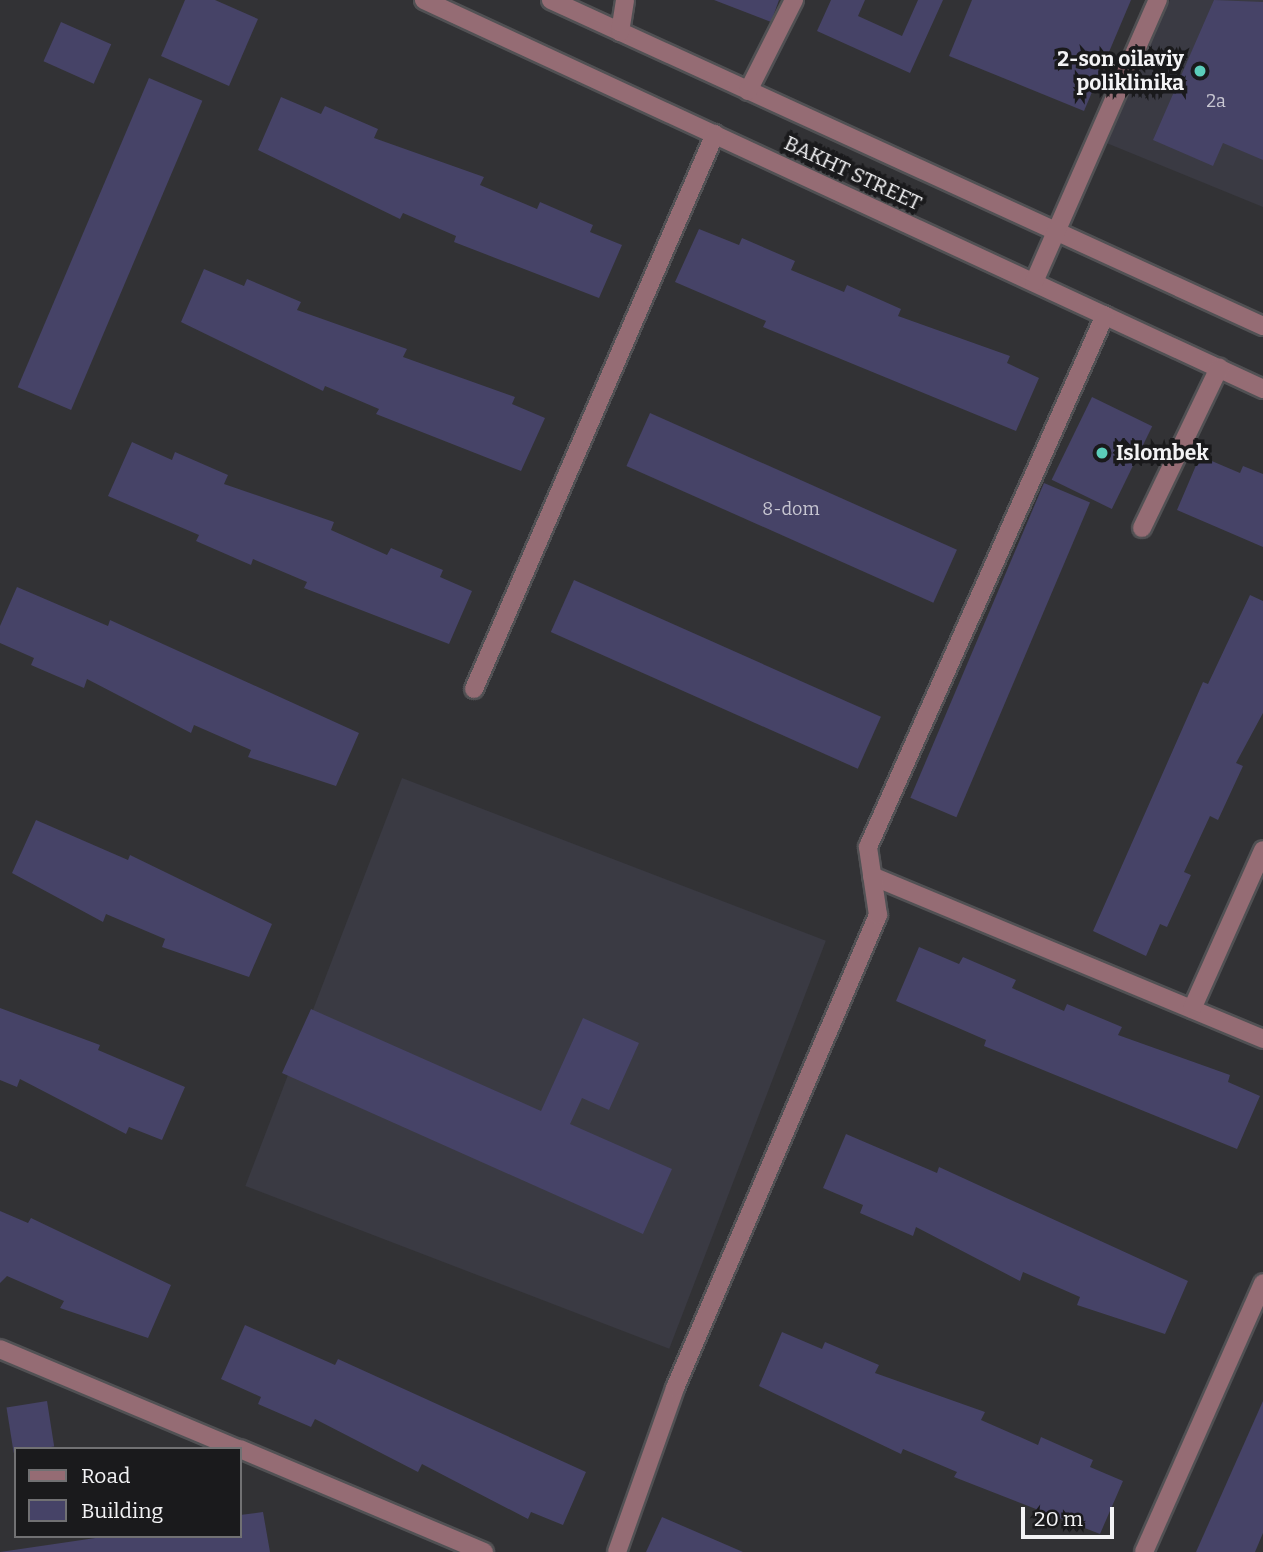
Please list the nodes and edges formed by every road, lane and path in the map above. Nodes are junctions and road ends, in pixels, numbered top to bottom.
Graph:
1 (424, 0) edge
2 (551, 0) edge
3 (625, 0) edge
4 (794, 0) edge
5 (1158, 0) edge
6 (620, 32) junction
7 (748, 92) junction
8 (715, 134) junction
9 (1057, 234) junction
10 (1034, 282) junction
11 (1105, 315) junction
12 (1263, 326) edge
13 (1219, 368) junction
14 (1263, 389) edge
15 (1142, 528) dead end
16 (474, 689) dead end
17 (1263, 850) edge
18 (872, 876) junction
19 (1192, 1009) junction
20 (1263, 1039) edge
21 (1263, 1283) edge
22 (0, 1349) edge
23 (234, 1447) edge
24 (242, 1450) edge
25 (484, 1552) edge
26 (617, 1552) edge
27 (1144, 1552) edge

1 - 8 street, BAKHT STREET
2 - 6 street, BAKHT STREET
3 - 6 street
4 - 7 street
5 - 9 street
6 - 7 street, BAKHT STREET
7 - 9 street, BAKHT STREET
8 - 10 street, BAKHT STREET
8 - 16 street
9 - 10 street
9 - 12 street, BAKHT STREET
10 - 11 street, BAKHT STREET
11 - 13 street, BAKHT STREET
11 - 18 street
13 - 14 street, BAKHT STREET
13 - 15 street
17 - 19 street
18 - 19 street
18 - 26 street
19 - 20 street
21 - 27 street
22 - 23 street
24 - 25 street

